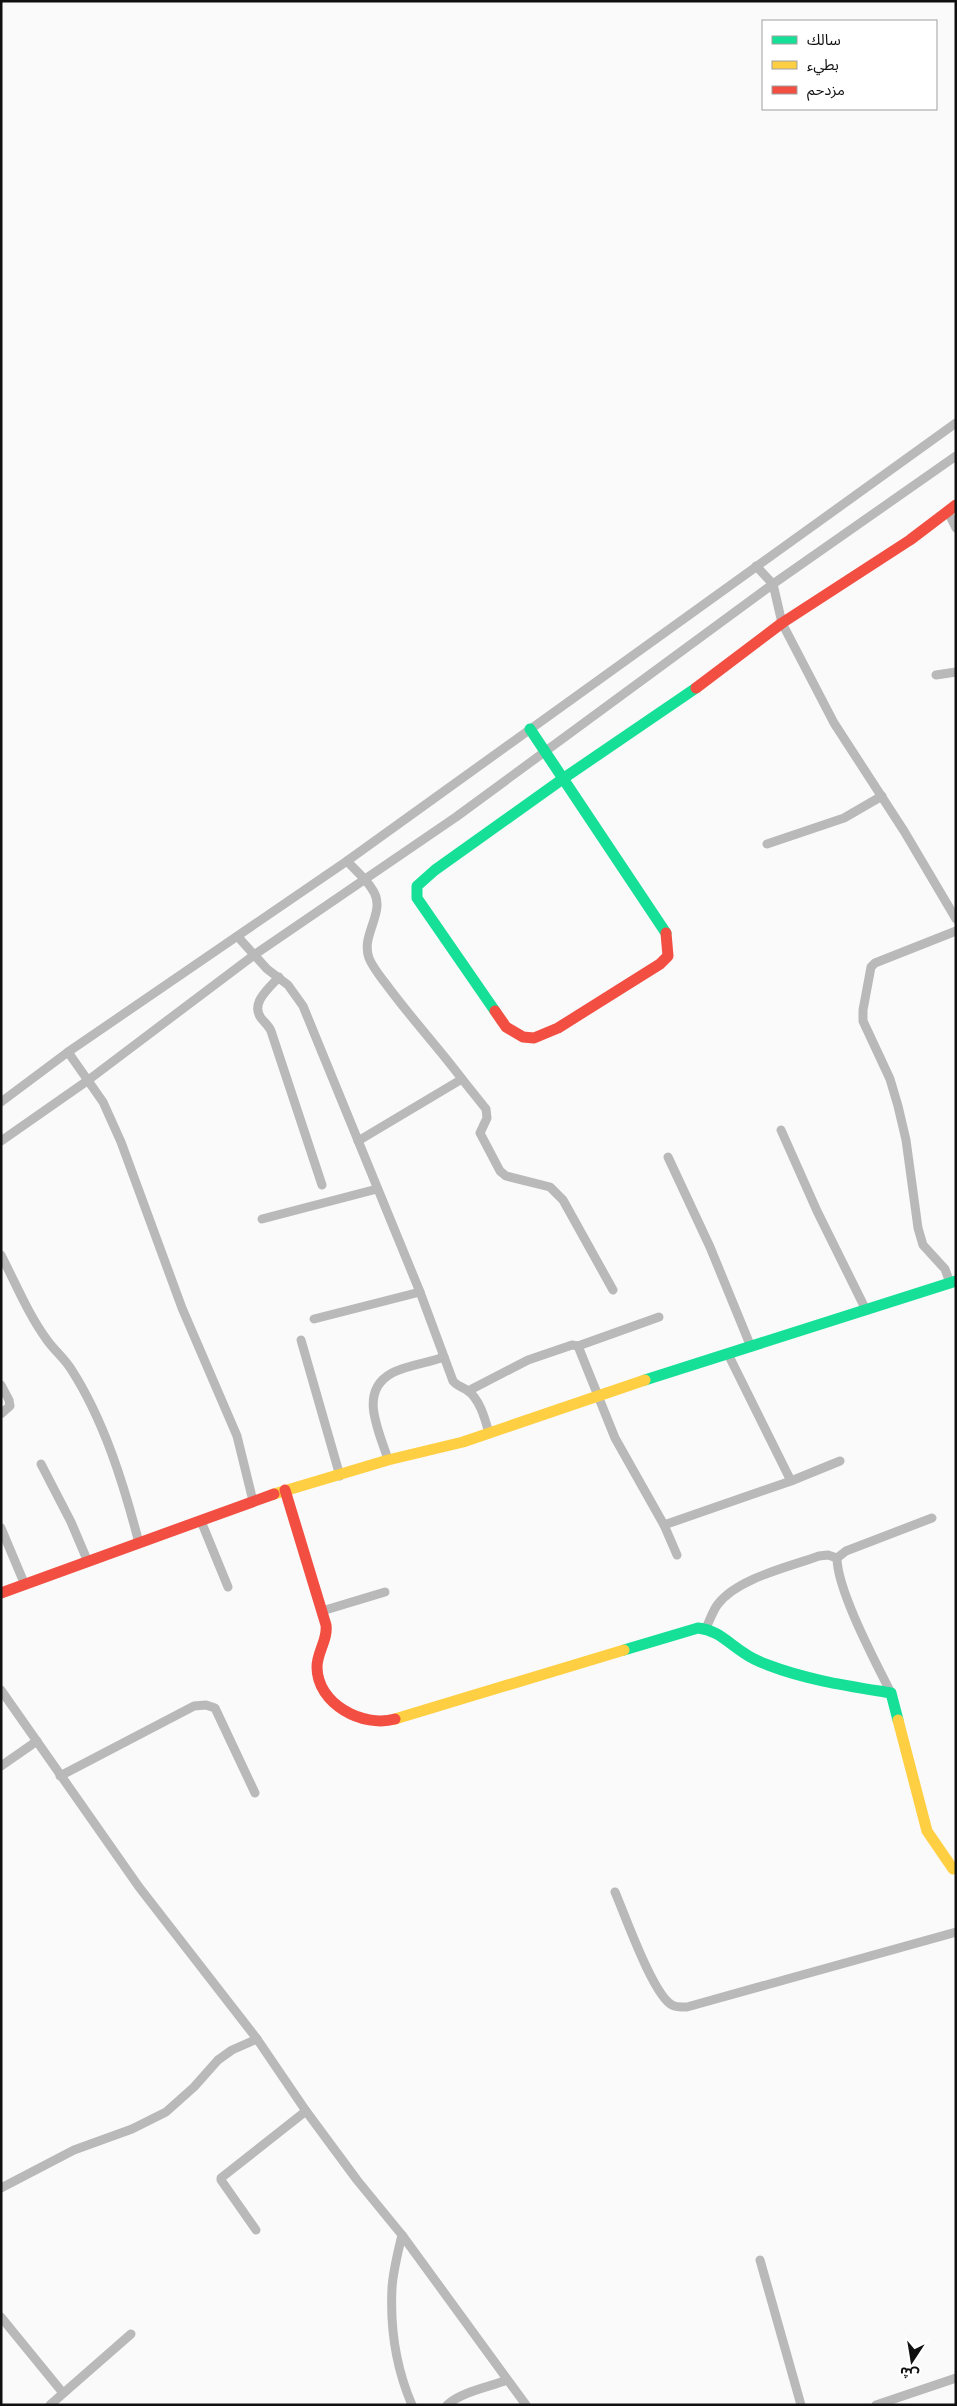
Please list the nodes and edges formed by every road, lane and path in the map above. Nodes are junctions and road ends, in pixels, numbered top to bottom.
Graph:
1 (956, 423) edge
2 (956, 456) edge
3 (952, 508) edge
4 (956, 528) edge
5 (756, 566) junction
6 (773, 584) junction
7 (782, 623) junction
8 (956, 672) edge
9 (936, 675) dead end
10 (530, 729) junction
11 (545, 752) junction
12 (564, 778) junction
13 (882, 796) junction
14 (767, 844) dead end
15 (347, 861) junction
16 (363, 880) junction
17 (956, 919) edge
18 (956, 931) edge
19 (238, 937) junction
20 (254, 955) junction
21 (279, 977) junction
22 (68, 1052) junction
23 (462, 1079) junction
24 (87, 1081) junction
25 (1, 1102) edge
26 (782, 1130) dead end
27 (1, 1140) edge
28 (358, 1141) junction
29 (668, 1157) dead end
30 (322, 1185) dead end
31 (377, 1190) junction
32 (262, 1219) dead end
33 (1, 1255) edge
34 (953, 1282) edge
35 (613, 1290) dead end
36 (420, 1292) junction
37 (866, 1310) junction
38 (659, 1317) dead end
39 (314, 1319) dead end
40 (300, 1340) dead end
41 (578, 1346) junction
42 (751, 1347) junction
43 (728, 1354) junction
44 (444, 1357) junction
45 (1, 1385) edge
46 (468, 1391) junction
47 (596, 1396) junction
48 (1, 1414) edge
49 (490, 1433) junction
50 (388, 1460) junction
51 (840, 1461) dead end
52 (41, 1464) dead end
53 (340, 1476) junction
54 (791, 1481) junction
55 (286, 1490) junction
56 (253, 1501) junction
57 (932, 1518) dead end
58 (202, 1521) junction
59 (664, 1525) junction
60 (1, 1528) edge
61 (139, 1543) junction
62 (677, 1555) dead end
63 (838, 1558) junction
64 (88, 1562) junction
65 (25, 1585) junction
66 (228, 1587) dead end
67 (385, 1592) dead end
68 (1, 1593) edge
69 (322, 1611) junction
70 (706, 1628) junction
71 (1, 1690) edge
72 (891, 1693) junction
73 (37, 1741) junction
74 (1, 1766) edge
75 (60, 1776) junction
76 (255, 1793) dead end
77 (955, 1870) edge
78 (615, 1892) dead end
79 (956, 1932) edge
80 (256, 2038) junction
81 (306, 2111) junction
82 (1, 2188) edge
83 (256, 2230) dead end
84 (402, 2235) junction
85 (760, 2260) dead end
86 (1, 2318) edge
87 (131, 2334) dead end
88 (956, 2378) edge
89 (507, 2380) junction
90 (63, 2393) junction
91 (50, 2405) edge
92 (412, 2405) edge
93 (446, 2405) edge
94 (526, 2405) edge
95 (801, 2405) edge
96 (876, 2405) edge

1 - 5 street
2 - 6 street
3 - 4 street
3 - 7 street
5 - 6 street
5 - 10 street
6 - 7 street
6 - 11 street
7 - 12 street
7 - 13 street
8 - 9 street
10 - 11 street
10 - 15 street
11 - 12 street
11 - 16 street
12 - 12 street
13 - 14 street
13 - 17 street
15 - 16 street
15 - 19 street
16 - 20 street
16 - 23 street
18 - 34 street
19 - 20 street
19 - 22 street
20 - 21 street
20 - 24 street
21 - 28 street
21 - 30 street
22 - 24 street
22 - 25 street
23 - 28 street
23 - 35 street
24 - 27 street
24 - 56 street
26 - 37 street
28 - 31 street
29 - 42 street
31 - 32 street
31 - 36 street
33 - 61 street
34 - 37 street
36 - 39 street
36 - 44 street
37 - 42 street
38 - 41 street
40 - 53 street
41 - 46 street
41 - 47 street
42 - 43 street
43 - 47 street
43 - 54 street
44 - 46 street
44 - 50 street
45 - 48 street
46 - 49 street
47 - 49 street
47 - 59 street
49 - 50 street
50 - 53 street
51 - 54 street
52 - 64 street
53 - 55 street
54 - 59 street
55 - 56 street
55 - 69 street
56 - 58 street
57 - 63 street
58 - 61 street
58 - 66 street
59 - 62 street
60 - 65 street
61 - 64 street
63 - 70 street
63 - 72 street
64 - 65 street
65 - 68 street
67 - 69 street
69 - 70 street
70 - 72 street
71 - 73 street
72 - 77 street
73 - 74 street
73 - 75 street
75 - 76 street
75 - 80 street
78 - 79 street
80 - 81 street
80 - 82 street
81 - 83 street
81 - 84 street
84 - 89 street
84 - 92 street
85 - 95 street
86 - 90 street
87 - 90 street
88 - 96 street
89 - 93 street
89 - 94 street
90 - 91 street

